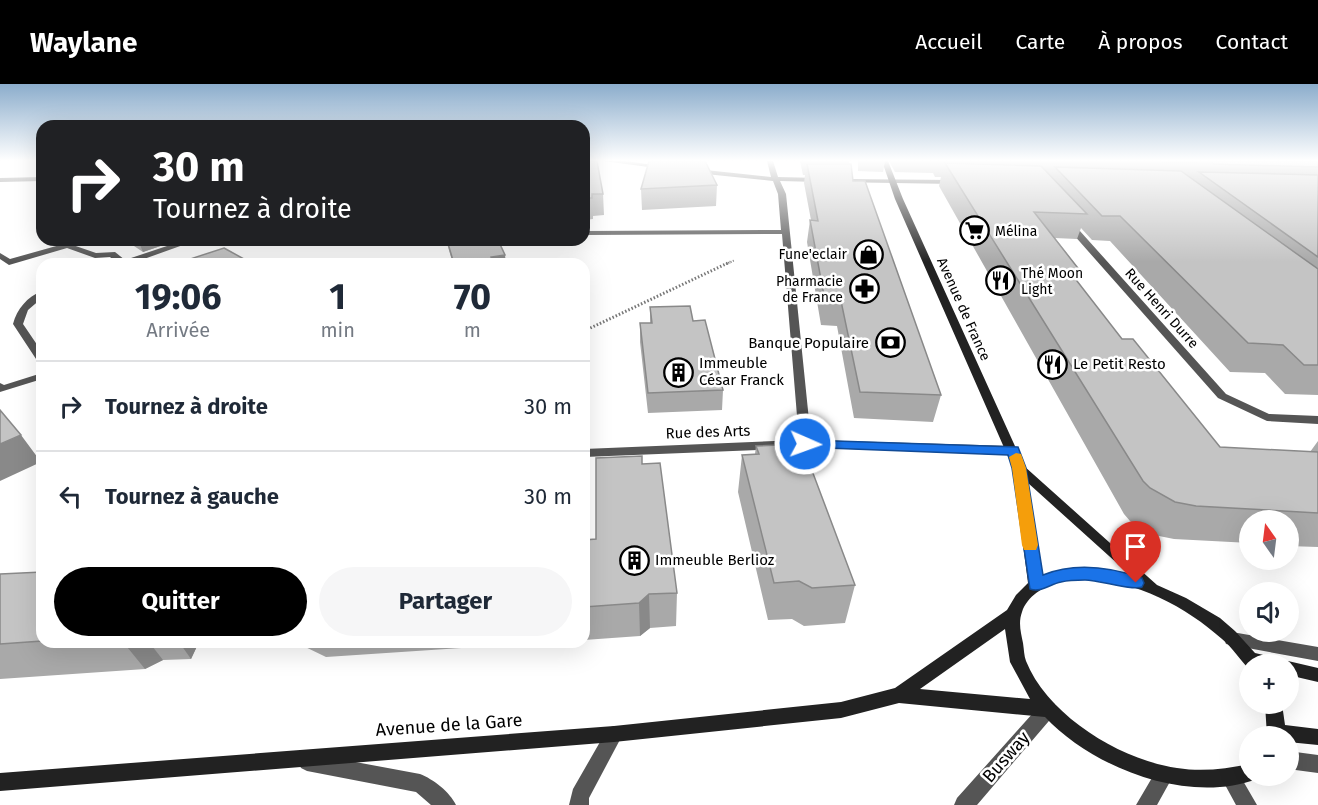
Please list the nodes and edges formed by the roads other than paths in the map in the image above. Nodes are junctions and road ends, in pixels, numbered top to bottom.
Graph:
1 (782, 195) edge
2 (900, 195) edge
3 (1059, 212) edge
4 (784, 232) junction
5 (590, 233) edge
6 (64, 246) edge
7 (70, 246) edge
8 (175, 246) edge
9 (1, 257) edge
10 (116, 258) edge
11 (140, 258) edge
12 (36, 298) edge
13 (36, 351) edge
14 (36, 378) edge
15 (0, 386) edge
16 (1318, 420) edge
17 (805, 444) junction
18 (1013, 450) junction
19 (590, 453) edge
20 (1019, 468) junction
21 (1036, 585) junction
22 (1153, 588) junction
23 (1012, 615) junction
24 (1232, 639) junction
25 (1245, 654) edge
26 (1318, 654) edge
27 (1299, 671) edge
28 (1318, 675) edge
29 (899, 695) junction
30 (1048, 709) junction
31 (614, 734) junction
32 (1299, 736) edge
33 (1318, 737) edge
34 (288, 759) junction
35 (1299, 761) edge
36 (1318, 764) edge
37 (1163, 778) junction
38 (1239, 778) edge
39 (1232, 781) junction
40 (0, 782) edge
41 (446, 805) edge
42 (579, 805) edge
43 (964, 805) edge
44 (1146, 805) edge
45 (1247, 805) edge

1 - 4 street
2 - 18 main road, Avenue de France
3 - 16 street, Rue Henri Durre
4 - 5 street
4 - 17 street
6 - 9 street
7 - 10 street
8 - 11 street
12 - 13 street
14 - 15 street
17 - 18 street, Rue des Arts
17 - 19 street, Rue des Arts
18 - 20 main road, Avenue de France
20 - 21 main road, Avenue de France
20 - 22 main road
21 - 22 main road
21 - 23 main road, Avenue de la Gare
22 - 24 main road
23 - 29 main road, Avenue de la Gare
23 - 30 main road
24 - 25 main road
24 - 26 street
27 - 28 main road
29 - 30 main road, Avenue de la Gare
29 - 31 main road, Avenue de la Gare
30 - 37 main road
30 - 43 street, Busway
31 - 34 main road, Avenue de la Gare
31 - 42 street
32 - 33 main road
34 - 40 main road, Avenue de la Gare
34 - 41 street
35 - 36 street
37 - 39 main road
37 - 44 street
38 - 39 main road
39 - 45 street

